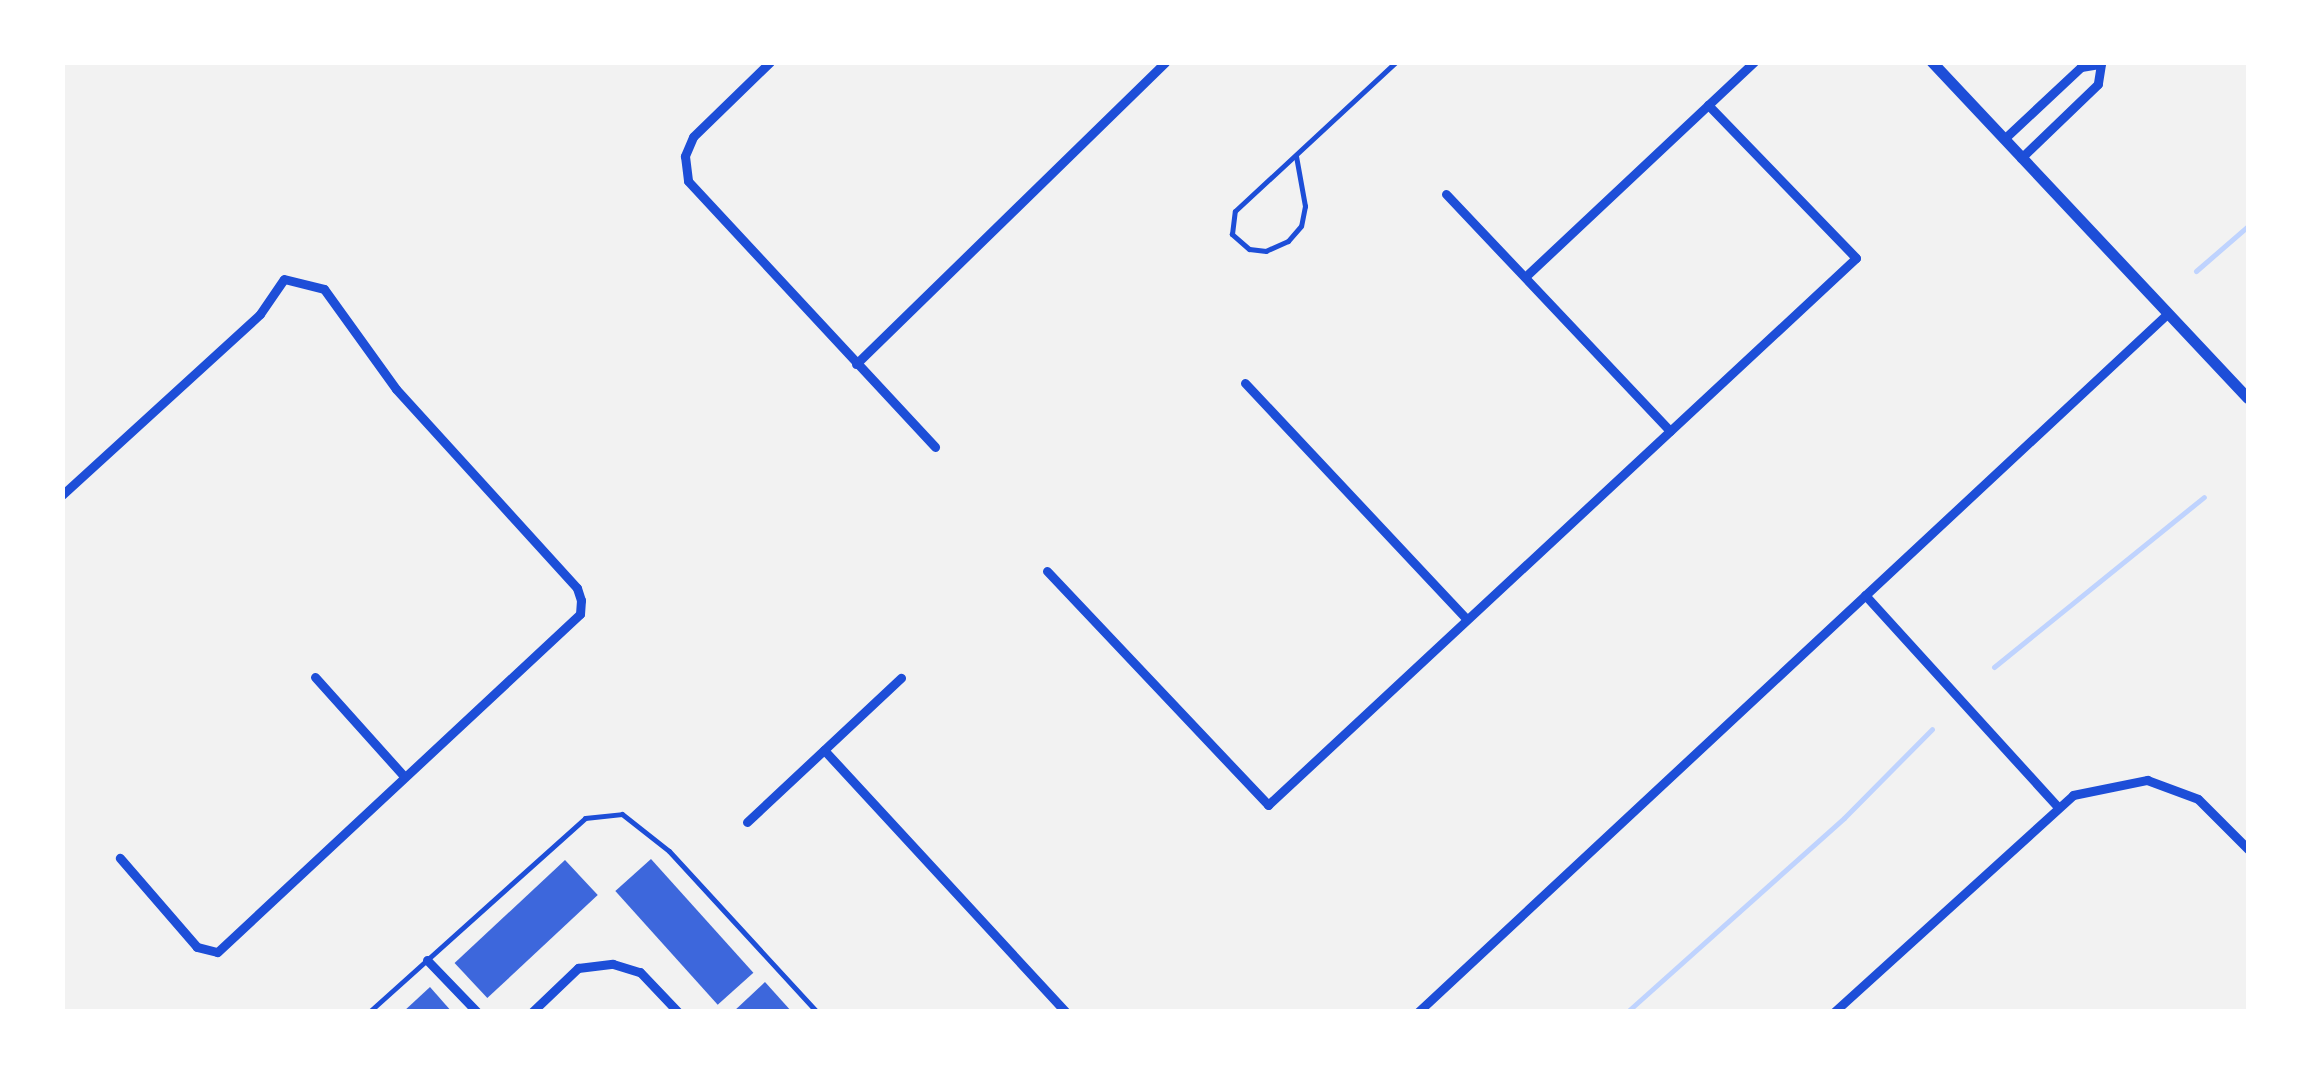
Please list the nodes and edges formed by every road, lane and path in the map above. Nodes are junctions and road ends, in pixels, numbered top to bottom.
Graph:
1 (770, 62) edge
2 (1165, 62) edge
3 (1396, 62) edge
4 (1754, 62) edge
5 (1932, 62) edge
6 (2102, 63) edge
7 (1708, 106) junction
8 (2004, 139) junction
9 (1296, 156) junction
10 (2021, 158) junction
11 (1446, 194) dead end
12 (1525, 277) junction
13 (2168, 312) junction
14 (856, 364) junction
15 (1245, 383) dead end
16 (2248, 398) edge
17 (1670, 430) junction
18 (935, 447) dead end
19 (62, 495) edge
20 (1047, 570) dead end
21 (1864, 595) junction
22 (1466, 618) junction
23 (315, 677) dead end
24 (901, 678) dead end
25 (824, 750) junction
26 (404, 775) junction
27 (2058, 806) junction
28 (747, 822) dead end
29 (2248, 849) edge
30 (120, 858) dead end
31 (427, 960) junction
32 (369, 1012) edge
33 (477, 1012) edge
34 (532, 1012) edge
35 (678, 1012) edge
36 (818, 1012) edge
37 (1066, 1012) edge
38 (1418, 1012) edge
39 (1834, 1012) edge

1 - 14 street
2 - 14 street
3 - 9 lane
4 - 7 street
5 - 8 street
6 - 8 street
6 - 10 street
7 - 12 street
7 - 17 street
8 - 10 street
9 - 9 lane
10 - 13 street
11 - 12 street
12 - 17 street
13 - 16 street
13 - 21 street
14 - 18 street
15 - 22 street
17 - 22 street
19 - 26 street
20 - 22 street
21 - 27 street
21 - 38 street
23 - 26 street
24 - 25 street
25 - 28 street
25 - 37 street
26 - 30 street
27 - 29 street
27 - 39 street
31 - 32 lane
31 - 33 street
31 - 36 lane
34 - 35 street

